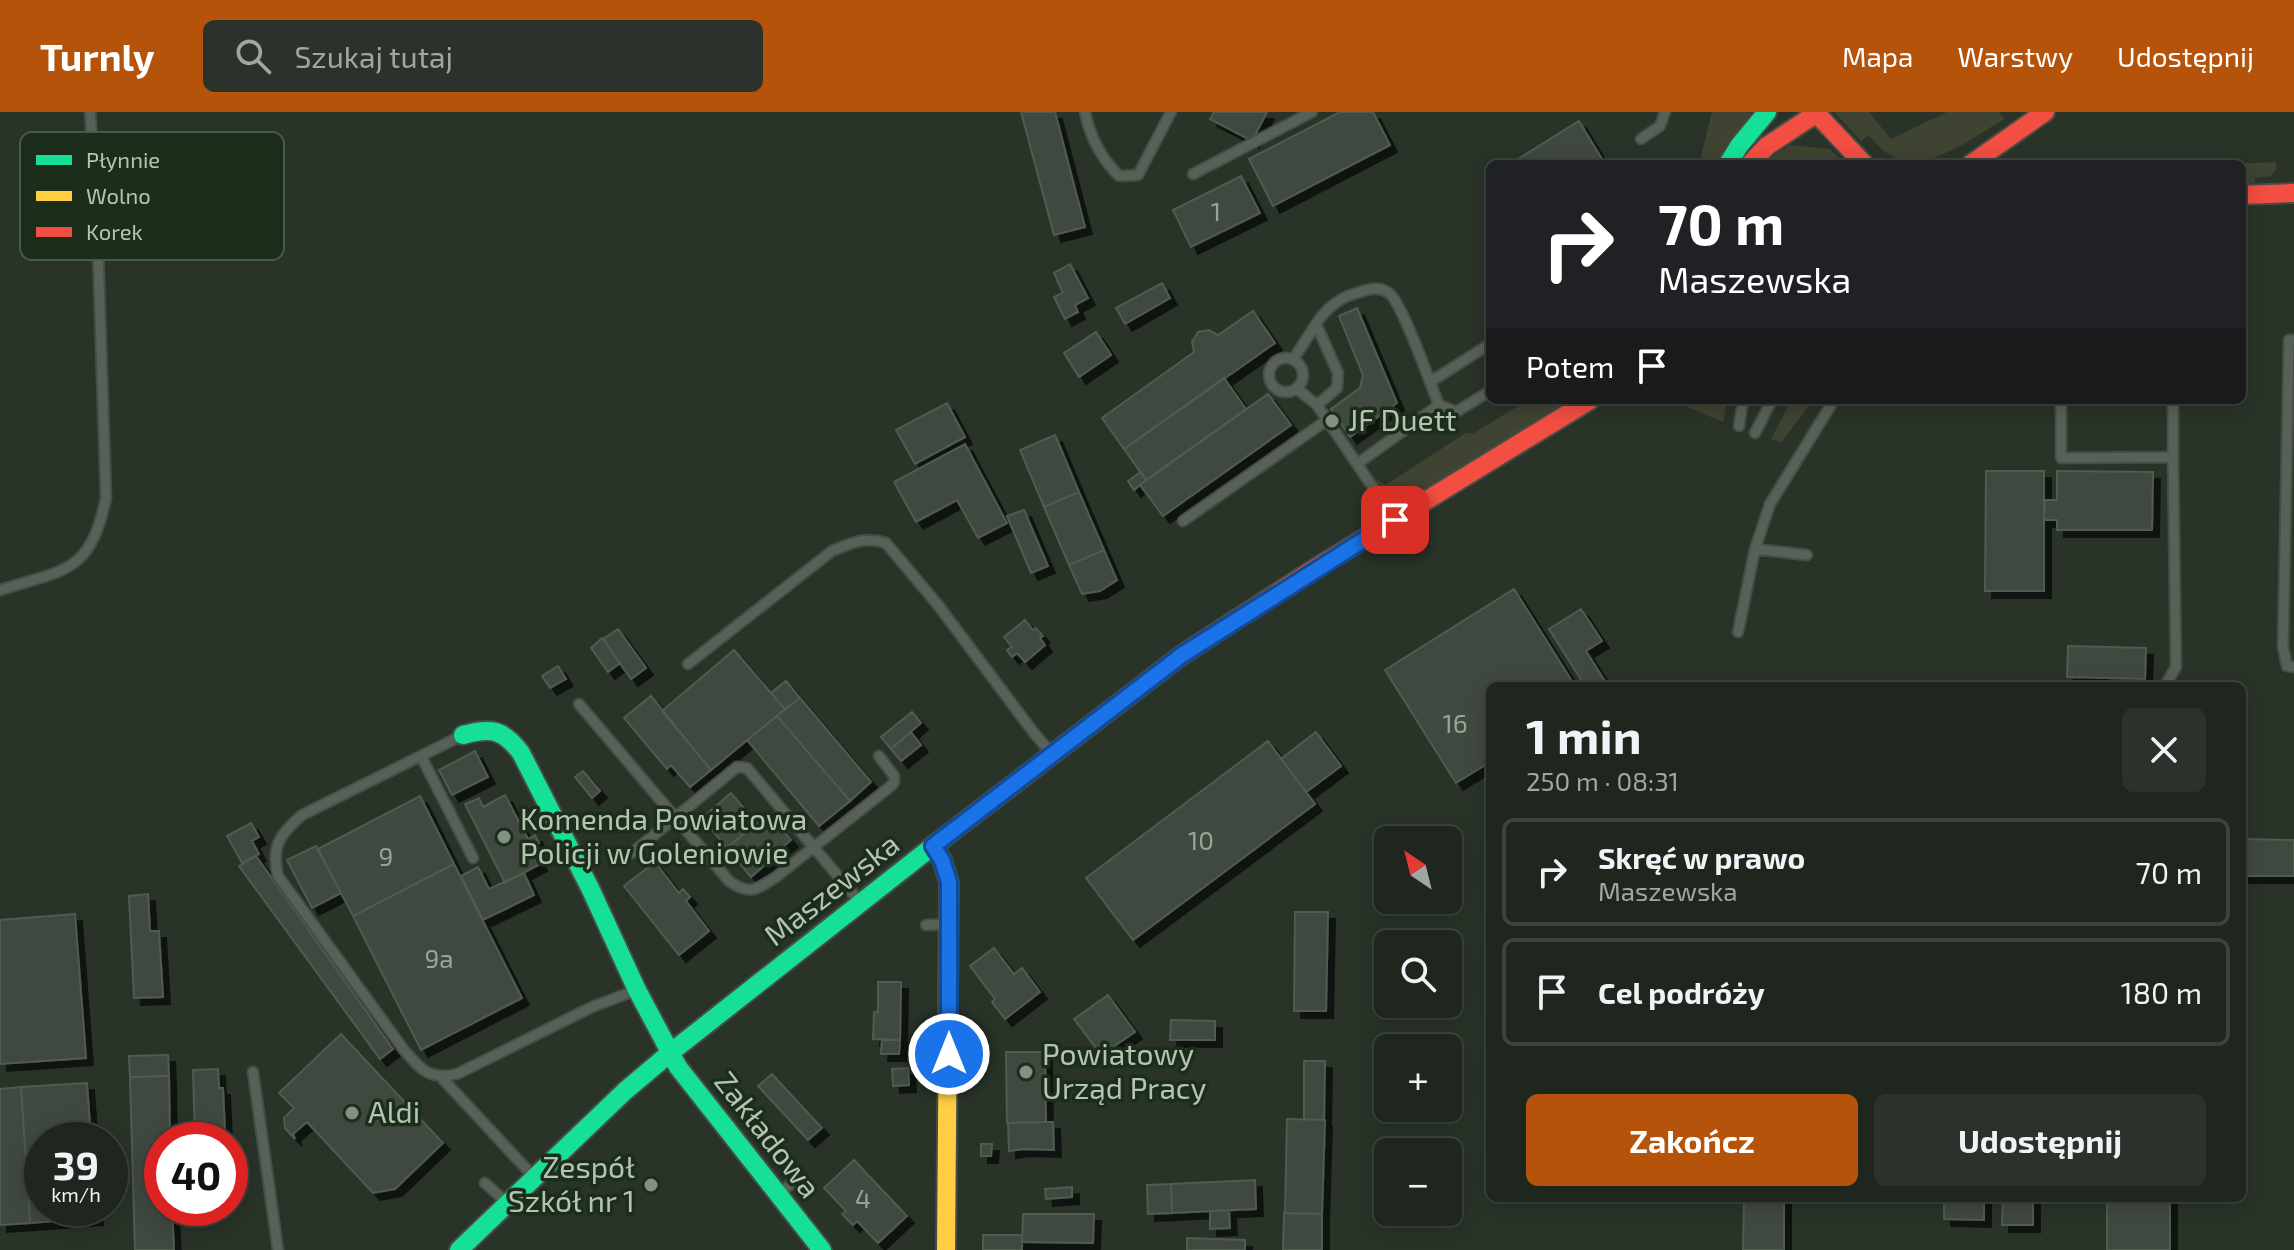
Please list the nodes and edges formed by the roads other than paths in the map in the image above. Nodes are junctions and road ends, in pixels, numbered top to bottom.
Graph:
1 (90, 112) edge
2 (1085, 112) edge
3 (1171, 112) edge
4 (1312, 112) edge
5 (1665, 112) edge
6 (1767, 112) edge
7 (2045, 112) edge
8 (1816, 113) edge
9 (92, 132) edge
10 (1641, 139) dead end
11 (1730, 160) edge
12 (1754, 160) edge
13 (1860, 160) edge
14 (1977, 160) edge
15 (1193, 174) dead end
16 (2294, 193) edge
17 (2246, 195) edge
18 (98, 260) edge
19 (1316, 324) junction
20 (2294, 340) edge
21 (1486, 347) edge
22 (1293, 360) junction
23 (1430, 382) junction
24 (1296, 388) junction
25 (1486, 393) edge
26 (1584, 404) edge
27 (1742, 404) edge
28 (1770, 404) edge
29 (1832, 404) edge
30 (2061, 404) edge
31 (2173, 404) edge
32 (1317, 405) junction
33 (1439, 405) junction
34 (1327, 420) junction
35 (1739, 426) dead end
36 (1755, 433) dead end
37 (2173, 457) junction
38 (1357, 464) junction
39 (1395, 520) junction
40 (1183, 521) dead end
41 (1755, 549) junction
42 (1807, 555) dead end
43 (0, 590) edge
44 (1738, 632) dead end
45 (688, 664) dead end
46 (2294, 667) edge
47 (2167, 682) edge
48 (579, 704) dead end
49 (463, 735) joint
50 (1052, 754) junction
51 (421, 756) junction
52 (879, 756) dead end
53 (675, 819) junction
54 (933, 846) junction
55 (814, 847) junction
56 (632, 853) dead end
57 (473, 858) dead end
58 (860, 903) junction
59 (950, 924) junction
60 (926, 925) dead end
61 (637, 990) junction
62 (670, 1053) junction
63 (253, 1072) dead end
64 (441, 1077) junction
65 (535, 1177) junction
66 (799, 1177) dead end
67 (485, 1183) dead end
68 (778, 1194) junction
69 (507, 1203) junction
70 (278, 1250) edge
71 (459, 1250) edge
72 (822, 1250) edge
73 (946, 1250) edge

1 - 9 lane
2 - 3 lane
4 - 15 lane
5 - 10 lane
6 - 11 street
7 - 14 street
8 - 12 street
8 - 13 street
16 - 17 street
18 - 43 lane
19 - 22 lane
19 - 23 lane
19 - 32 lane
20 - 46 lane
21 - 23 lane
22 - 24 lane
22 - 24 lane
23 - 33 lane
24 - 32 lane
25 - 33 lane
26 - 39 street, Maszewska
27 - 35 lane
28 - 36 lane
29 - 41 lane
30 - 37 lane
31 - 37 lane
32 - 34 lane
33 - 38 lane
34 - 38 lane
34 - 40 lane
37 - 47 lane
38 - 39 lane
39 - 50 street, Maszewska
41 - 42 lane
41 - 44 lane
45 - 50 lane
48 - 53 lane
49 - 51 lane
49 - 61 street, Zakładowa
50 - 54 street, Maszewska
51 - 57 lane
51 - 64 lane
52 - 55 lane
53 - 55 lane
53 - 55 lane
53 - 56 lane
54 - 58 street, Maszewska
54 - 59 street
55 - 58 lane
58 - 62 street, Maszewska
59 - 60 lane
59 - 73 street
61 - 62 street, Zakładowa
61 - 64 lane
62 - 65 street, Maszewska
62 - 68 street, Zakładowa
63 - 70 lane
64 - 65 lane
65 - 69 street, Maszewska
66 - 68 lane
67 - 69 lane
68 - 72 street, Zakładowa
69 - 71 street, Maszewska

